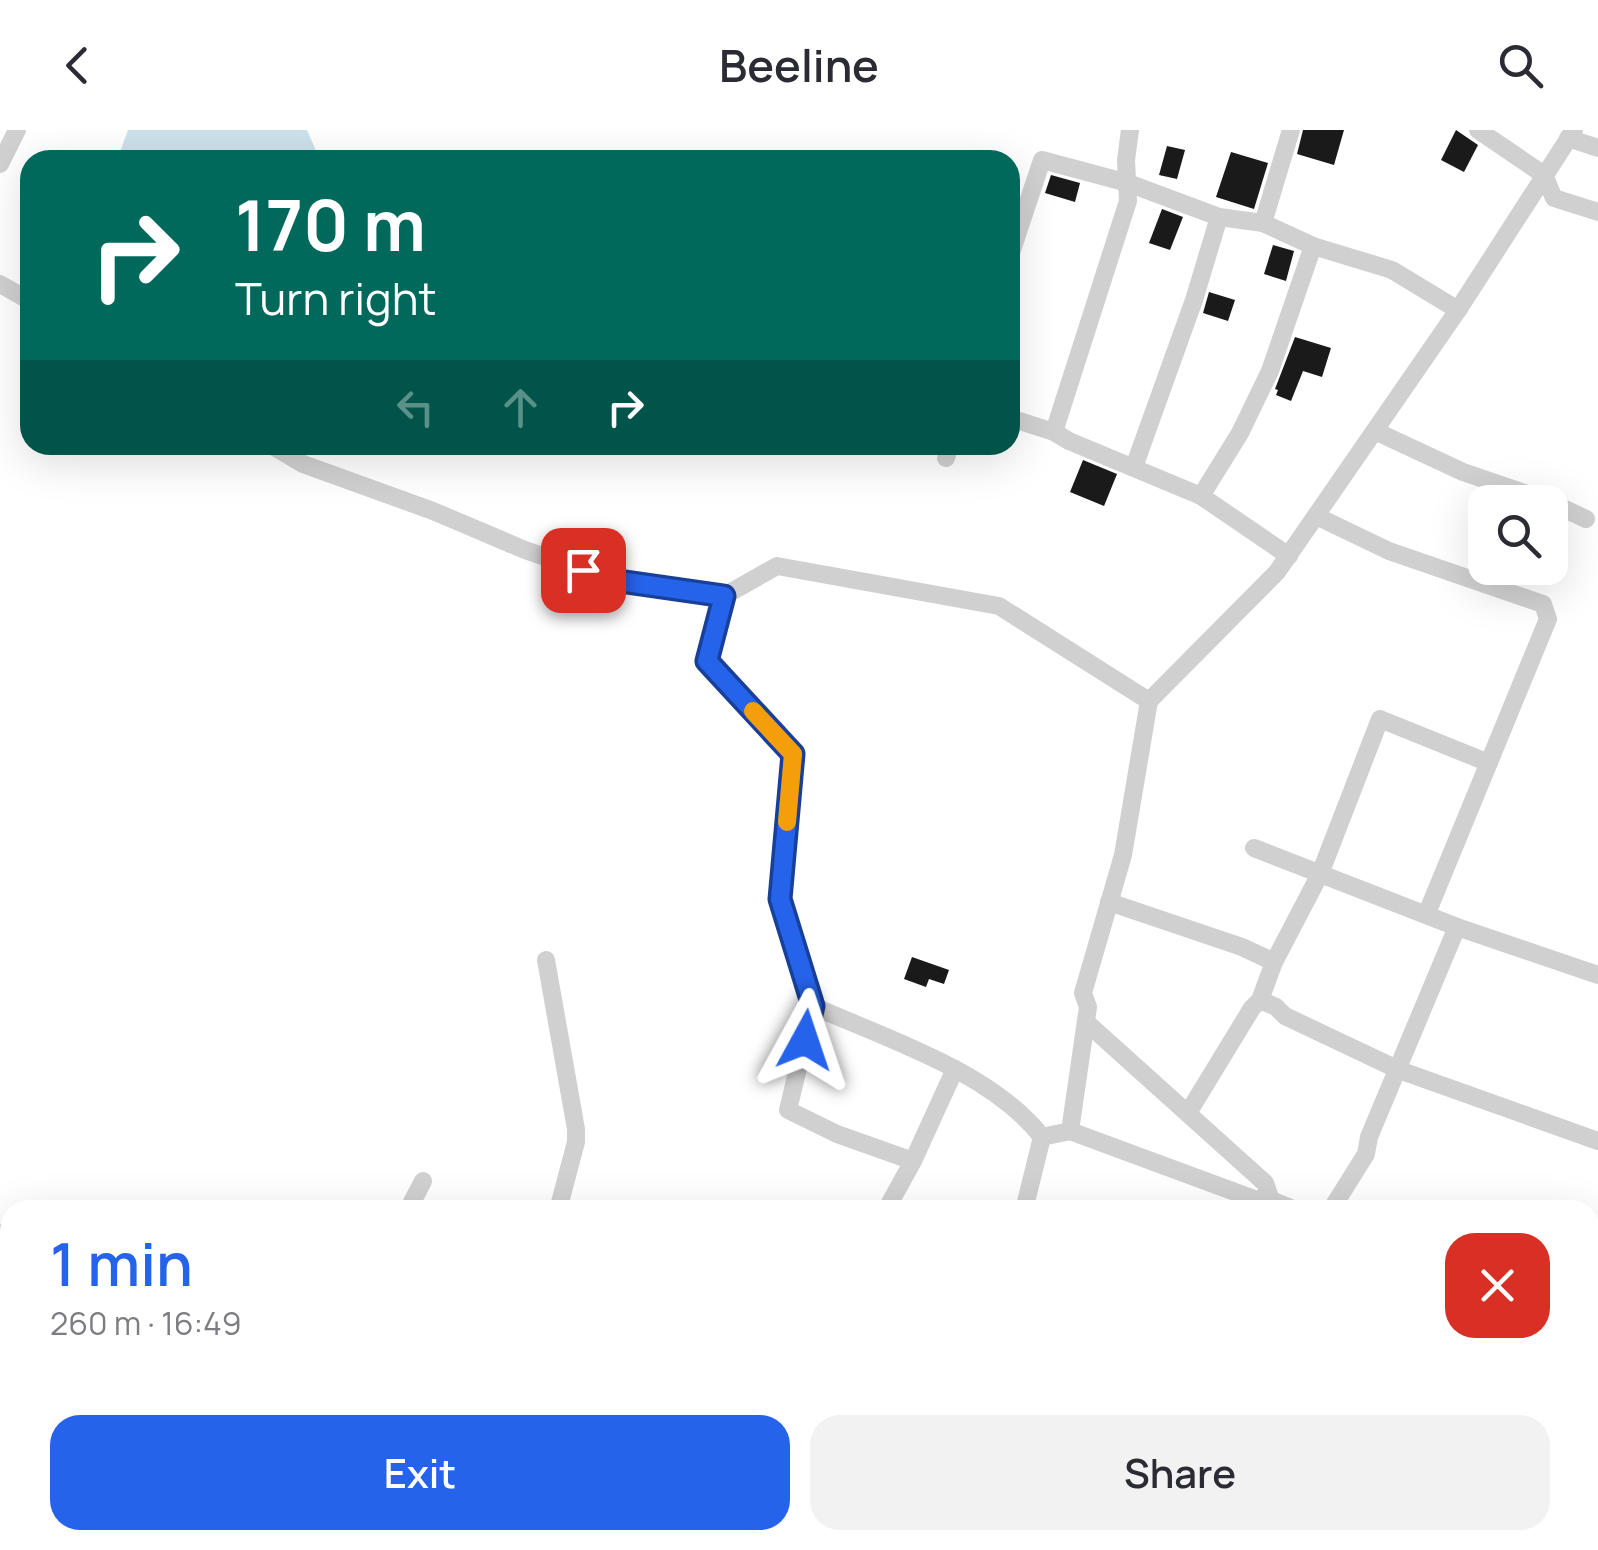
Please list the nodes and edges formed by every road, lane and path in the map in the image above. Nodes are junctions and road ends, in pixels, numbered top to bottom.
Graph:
1 (17, 130) edge
2 (1130, 130) edge
3 (1292, 130) edge
4 (1478, 130) edge
5 (1571, 134) edge
6 (1598, 148) edge
7 (0, 164) edge
8 (1544, 176) junction
9 (1128, 183) junction
10 (1598, 212) edge
11 (1219, 217) junction
12 (1263, 223) junction
13 (1020, 226) edge
14 (1313, 246) junction
15 (1458, 310) junction
16 (1020, 421) edge
17 (1054, 432) junction
18 (1374, 432) junction
19 (288, 455) edge
20 (1134, 467) junction
21 (1201, 496) junction
22 (1316, 516) junction
23 (1586, 520) dead end
24 (1289, 556) junction
25 (724, 596) junction
26 (1149, 701) junction
27 (1489, 763) junction
28 (1254, 848) dead end
29 (1320, 874) junction
30 (1109, 902) junction
31 (1427, 913) junction
32 (1458, 927) junction
33 (546, 960) dead end
34 (1274, 962) junction
35 (1598, 975) edge
36 (1260, 1000) junction
37 (813, 1006) junction
38 (1086, 1022) junction
39 (955, 1069) junction
40 (1400, 1070) junction
41 (1188, 1113) junction
42 (1070, 1131) junction
43 (1042, 1138) junction
44 (1598, 1141) edge
45 (913, 1161) junction
46 (423, 1181) dead end
47 (413, 1200) edge
48 (561, 1200) edge
49 (892, 1200) edge
50 (1026, 1200) edge
51 (1271, 1200) joint
52 (1338, 1200) edge

1 - 7 street
2 - 9 street
3 - 12 street
4 - 8 street
5 - 6 street
5 - 8 street
8 - 10 street
8 - 15 street
9 - 11 street
9 - 13 street
9 - 17 street
11 - 12 street
11 - 20 street
12 - 14 street
14 - 15 street
14 - 21 street
15 - 18 street
16 - 17 street
17 - 20 street
18 - 22 street
18 - 23 street
19 - 25 street
20 - 21 street
21 - 24 street
22 - 24 street
22 - 27 street
24 - 26 street
25 - 26 street
25 - 37 street
26 - 30 street
27 - 29 street
27 - 31 street
28 - 29 street
29 - 31 street
29 - 34 street
30 - 34 street
30 - 38 street
31 - 32 street
32 - 35 street
32 - 40 street
33 - 48 street
34 - 36 street
36 - 40 street
36 - 41 street
37 - 39 street
37 - 45 street
38 - 41 street
38 - 42 street
39 - 43 street
39 - 45 street
40 - 44 street
40 - 52 street
41 - 51 street
42 - 43 street
42 - 51 street
43 - 50 street
45 - 49 street
46 - 47 street

